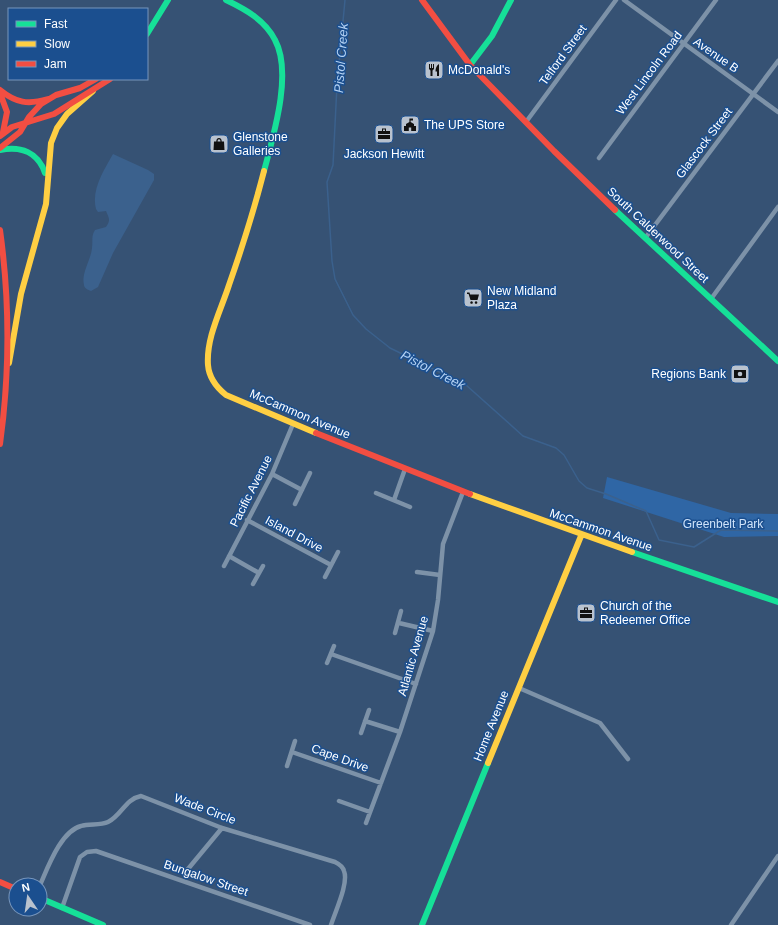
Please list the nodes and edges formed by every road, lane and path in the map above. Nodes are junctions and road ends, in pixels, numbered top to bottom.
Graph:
1 (168, 0) edge
2 (226, 0) edge
3 (422, 0) edge
4 (511, 0) edge
5 (616, 0) edge
6 (624, 0) edge
7 (716, 0) edge
8 (148, 32) edge
9 (683, 45) junction
10 (778, 61) edge
11 (470, 65) junction
12 (94, 80) edge
13 (109, 80) edge
14 (0, 90) edge
15 (93, 91) junction
16 (0, 93) edge
17 (754, 94) junction
18 (48, 99) junction
19 (778, 112) edge
20 (27, 121) junction
21 (526, 122) junction
22 (2, 134) edge
23 (0, 149) edge
24 (599, 158) dead end
25 (47, 188) junction
26 (778, 207) edge
27 (0, 230) edge
28 (646, 237) junction
29 (711, 300) junction
30 (778, 361) edge
31 (9, 363) junction
32 (293, 424) junction
33 (0, 444) edge
34 (405, 469) junction
35 (310, 473) dead end
36 (272, 474) junction
37 (302, 490) junction
38 (463, 492) junction
39 (376, 493) dead end
40 (394, 500) junction
41 (295, 504) dead end
42 (410, 506) dead end
43 (247, 520) junction
44 (581, 536) junction
45 (338, 552) dead end
46 (229, 556) junction
47 (332, 565) junction
48 (224, 566) dead end
49 (263, 566) dead end
50 (417, 572) dead end
51 (259, 573) junction
52 (440, 575) junction
53 (325, 577) dead end
54 (253, 584) dead end
55 (778, 602) edge
56 (401, 611) dead end
57 (399, 622) junction
58 (433, 631) junction
59 (396, 633) dead end
60 (334, 646) dead end
61 (331, 654) junction
62 (327, 662) dead end
63 (416, 684) junction
64 (519, 688) junction
65 (369, 710) dead end
66 (365, 722) junction
67 (400, 732) junction
68 (361, 733) dead end
69 (295, 741) dead end
70 (292, 752) junction
71 (628, 759) dead end
72 (287, 766) dead end
73 (381, 783) junction
74 (339, 802) dead end
75 (370, 812) junction
76 (366, 823) dead end
77 (222, 828) junction
78 (778, 856) edge
79 (188, 869) dead end
80 (44, 877) edge
81 (48, 902) edge
82 (62, 908) junction
83 (103, 925) edge
84 (310, 925) edge
85 (331, 925) edge
86 (422, 925) edge
87 (731, 925) edge

1 - 8 main road
2 - 32 main road, McCammon Avenue
3 - 11 main road, South Calderwood Street
4 - 11 main road
5 - 21 street, Telford Street
6 - 9 street, Avenue B
7 - 9 street, West Lincoln Road
9 - 17 street, Avenue B
9 - 24 street, West Lincoln Road
10 - 17 street, Glascock Street
11 - 21 main road, South Calderwood Street
12 - 18 main road
13 - 15 main road
14 - 18 main road
15 - 20 main road
15 - 25 main road
16 - 22 main road
17 - 19 street, Avenue B
17 - 28 street, Glascock Street
18 - 20 main road
20 - 22 main road
20 - 23 main road
21 - 28 main road, South Calderwood Street
23 - 25 main road
25 - 31 main road
26 - 29 street
27 - 31 main road
28 - 29 main road, South Calderwood Street
29 - 30 main road, South Calderwood Street
31 - 33 main road
32 - 34 main road, McCammon Avenue
32 - 36 street, Pacific Avenue
34 - 38 main road, McCammon Avenue
34 - 40 street
35 - 37 street
36 - 37 street
36 - 43 street, Pacific Avenue
37 - 41 street
38 - 44 main road, McCammon Avenue
38 - 52 street, Atlantic Avenue
39 - 40 street
40 - 42 street
43 - 46 street, Pacific Avenue
43 - 47 street, Island Drive
44 - 55 main road, McCammon Avenue
44 - 64 main road, Home Avenue
45 - 47 street, Island Drive
46 - 48 street, Pacific Avenue
46 - 51 street
47 - 53 street, Island Drive
49 - 51 street
50 - 52 street
51 - 54 street
52 - 58 street, Atlantic Avenue
56 - 57 street
57 - 58 street
57 - 59 street
58 - 63 street, Atlantic Avenue
60 - 61 street
61 - 62 street
61 - 63 street
63 - 67 street, Atlantic Avenue
64 - 71 street
64 - 86 main road, Home Avenue
65 - 66 street
66 - 67 street
66 - 68 street
67 - 73 street, Atlantic Avenue
69 - 70 street
70 - 72 street
70 - 73 street, Cape Drive
73 - 75 street, Atlantic Avenue
74 - 75 street
75 - 76 street, Atlantic Avenue
77 - 79 street
77 - 80 street, Wade Circle
77 - 85 street, Wade Circle
78 - 87 street
81 - 82 main road
82 - 83 main road
82 - 84 street, Bungalow Street

